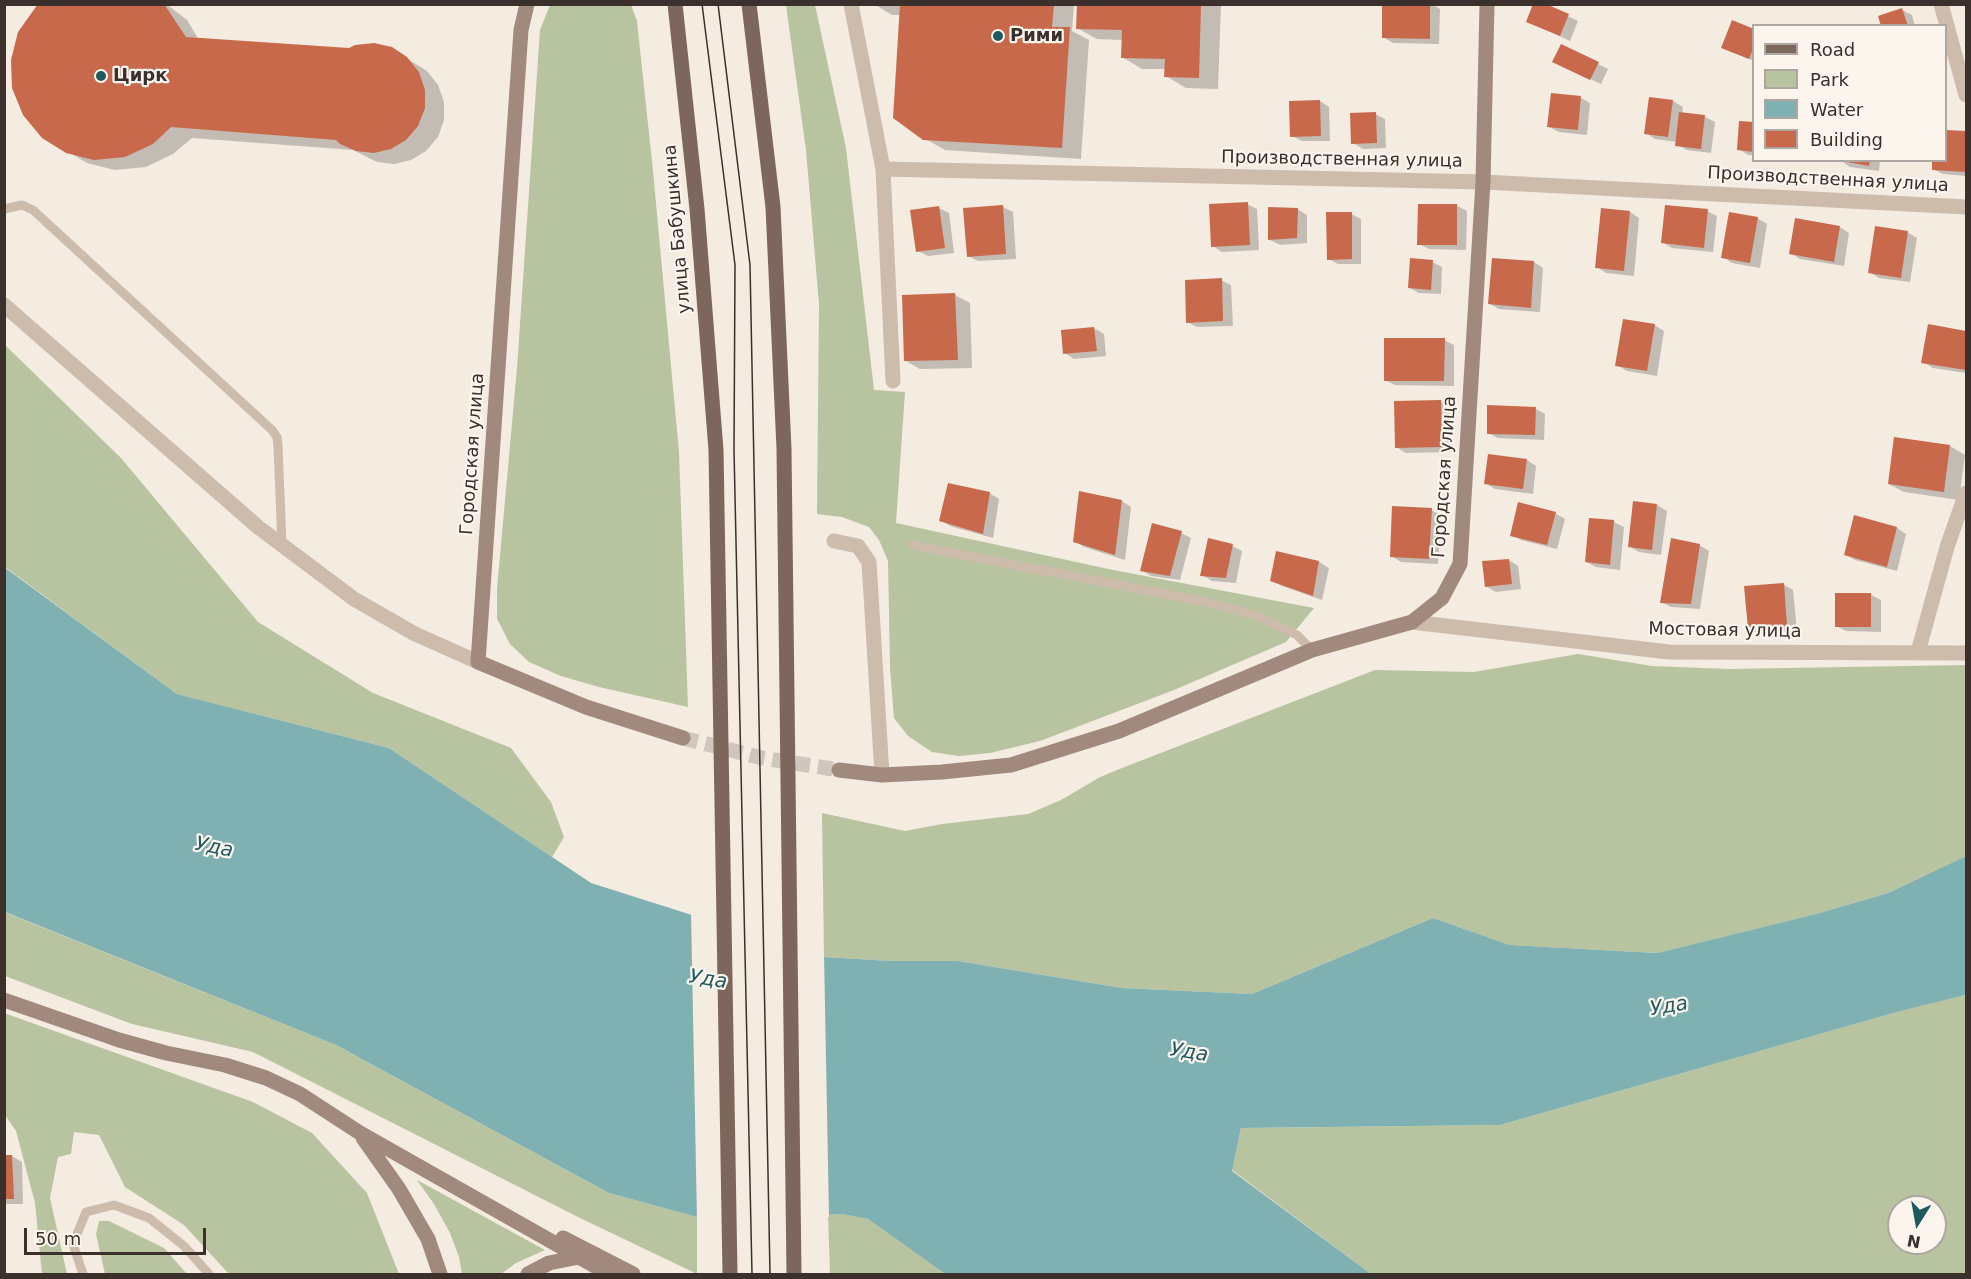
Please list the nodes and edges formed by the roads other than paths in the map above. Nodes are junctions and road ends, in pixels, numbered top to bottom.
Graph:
1 (527, 4) edge
2 (675, 4) edge
3 (749, 4) edge
4 (851, 4) edge
5 (1487, 4) edge
6 (1941, 4) edge
7 (1946, 24) edge
8 (1947, 26) edge
9 (1966, 95) edge
10 (883, 169) junction
11 (1483, 182) junction
12 (1966, 207) edge
13 (4, 209) edge
14 (4, 305) edge
15 (892, 381) dead end
16 (1966, 493) edge
17 (834, 541) dead end
18 (282, 545) junction
19 (912, 545) dead end
20 (1412, 622) junction
21 (1312, 650) junction
22 (1918, 652) junction
23 (1966, 653) edge
24 (478, 662) junction
25 (683, 738) tunnel mouth
26 (839, 770) tunnel mouth
27 (882, 775) junction
28 (4, 1000) edge
29 (360, 1133) junction
30 (576, 1257) junction
31 (600, 1257) junction
32 (83, 1275) edge
33 (209, 1275) edge
34 (440, 1275) edge
35 (528, 1275) edge
36 (609, 1275) edge
37 (633, 1275) edge
38 (730, 1275) edge
39 (794, 1275) edge

1 - 24 street, Городская улица
2 - 38 main road, улица Бабушкина
3 - 39 main road
4 - 10 street
5 - 11 street, Городская улица
6 - 7 street
8 - 9 street
10 - 11 street, Производственная улица
10 - 15 street
11 - 12 street, Производственная улица
11 - 20 street, Городская улица
13 - 18 lane
14 - 18 street
16 - 22 street
17 - 27 street
18 - 24 street
19 - 21 lane
20 - 21 street, Городская улица
20 - 22 street, Мостовая улица
21 - 27 street, Городская улица
22 - 23 street, Мостовая улица
24 - 25 street
26 - 27 street, Городская улица
28 - 29 street
29 - 30 street
29 - 31 street
29 - 34 street
30 - 31 street
30 - 35 street
30 - 36 street
31 - 37 street
32 - 33 lane

